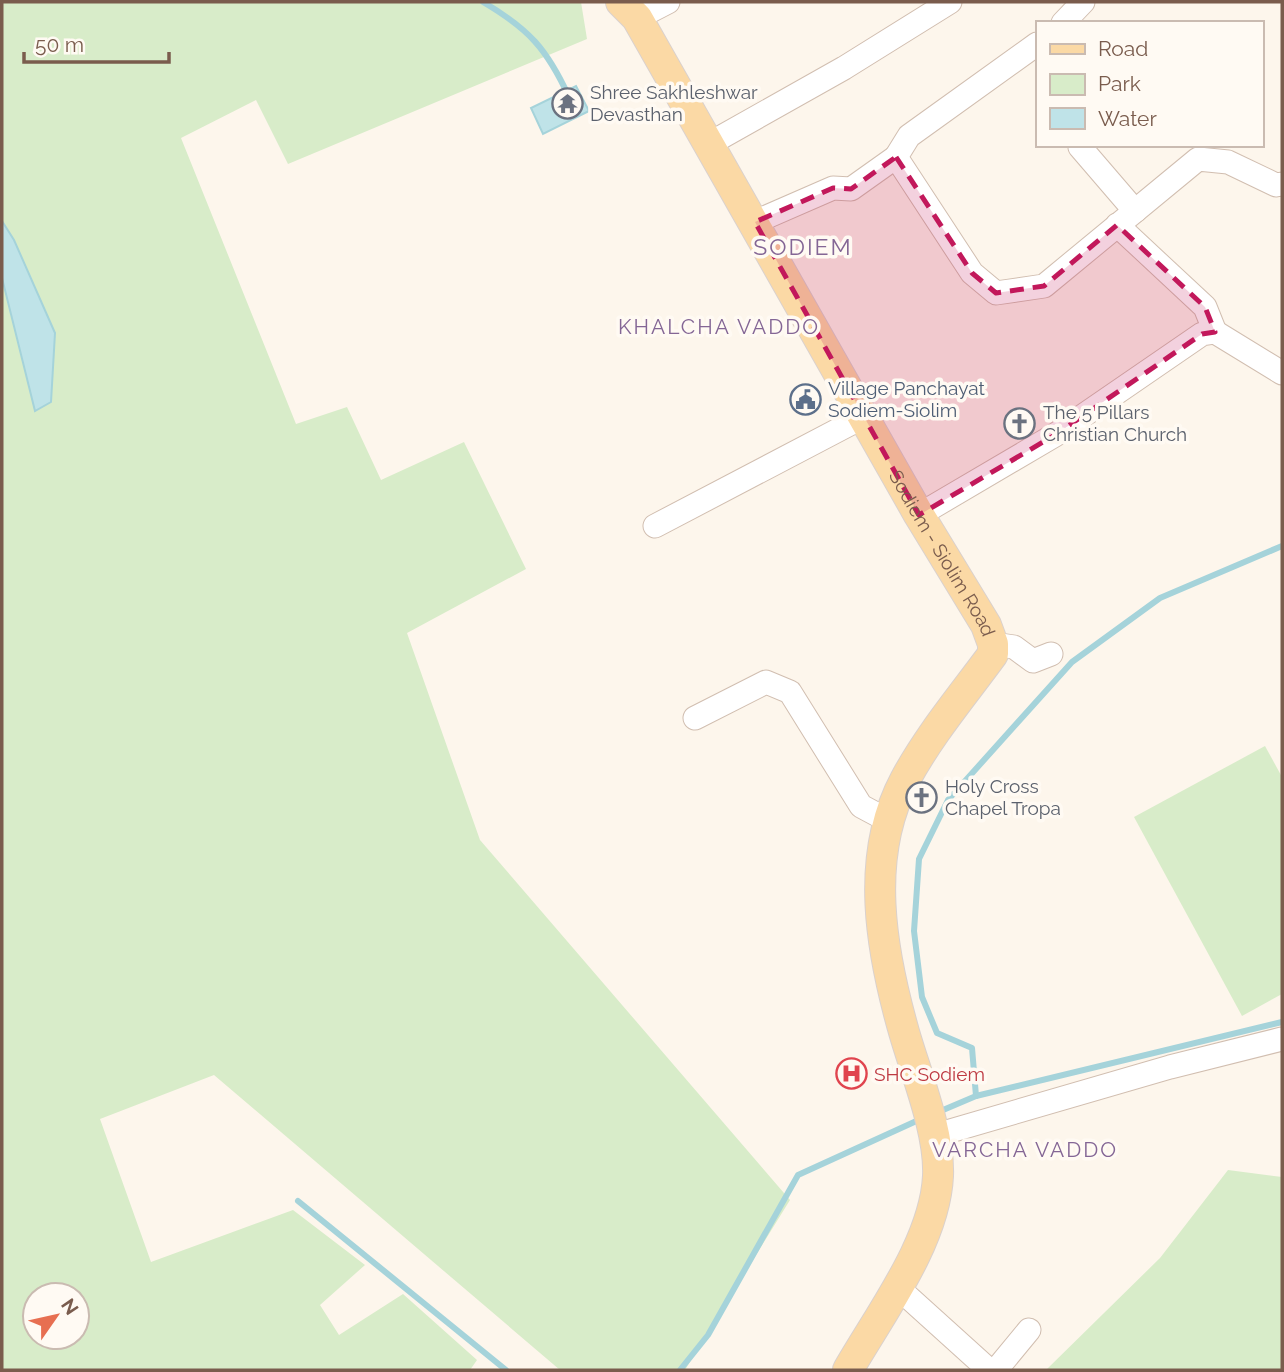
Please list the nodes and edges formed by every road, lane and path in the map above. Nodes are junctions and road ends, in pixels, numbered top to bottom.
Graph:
1 (668, 2) edge
2 (950, 2) edge
3 (1083, 2) edge
4 (629, 10) edge
5 (1065, 21) edge
6 (1036, 45) edge
7 (709, 144) junction
8 (1080, 147) edge
9 (897, 157) junction
10 (1282, 184) edge
11 (1126, 218) junction
12 (755, 222) junction
13 (1215, 332) junction
14 (1282, 373) edge
15 (863, 417) junction
16 (919, 515) junction
17 (655, 526) dead end
18 (993, 644) junction
19 (1051, 654) dead end
20 (695, 718) dead end
21 (889, 821) junction
22 (1282, 1039) edge
23 (930, 1123) junction
24 (896, 1286) junction
25 (1029, 1330) dead end
26 (848, 1370) edge
27 (989, 1370) edge
28 (996, 1370) edge

1 - 4 street
2 - 7 street
3 - 5 street
4 - 7 main road, Sodiem - Siolim Road
6 - 9 street
7 - 12 main road, Sodiem - Siolim Road
8 - 11 street
9 - 11 street
9 - 12 street
10 - 11 street
11 - 13 street
12 - 15 main road, Sodiem - Siolim Road
13 - 14 street
13 - 16 street
15 - 16 main road, Sodiem - Siolim Road
15 - 17 street
16 - 18 main road, Sodiem - Siolim Road
18 - 19 street
18 - 21 main road, Sodiem - Siolim Road
20 - 21 street
21 - 23 main road, Sodiem - Siolim Road
22 - 23 street
23 - 24 main road, Sodiem - Siolim Road
24 - 26 main road, Sodiem - Siolim Road
24 - 27 street
25 - 28 street

